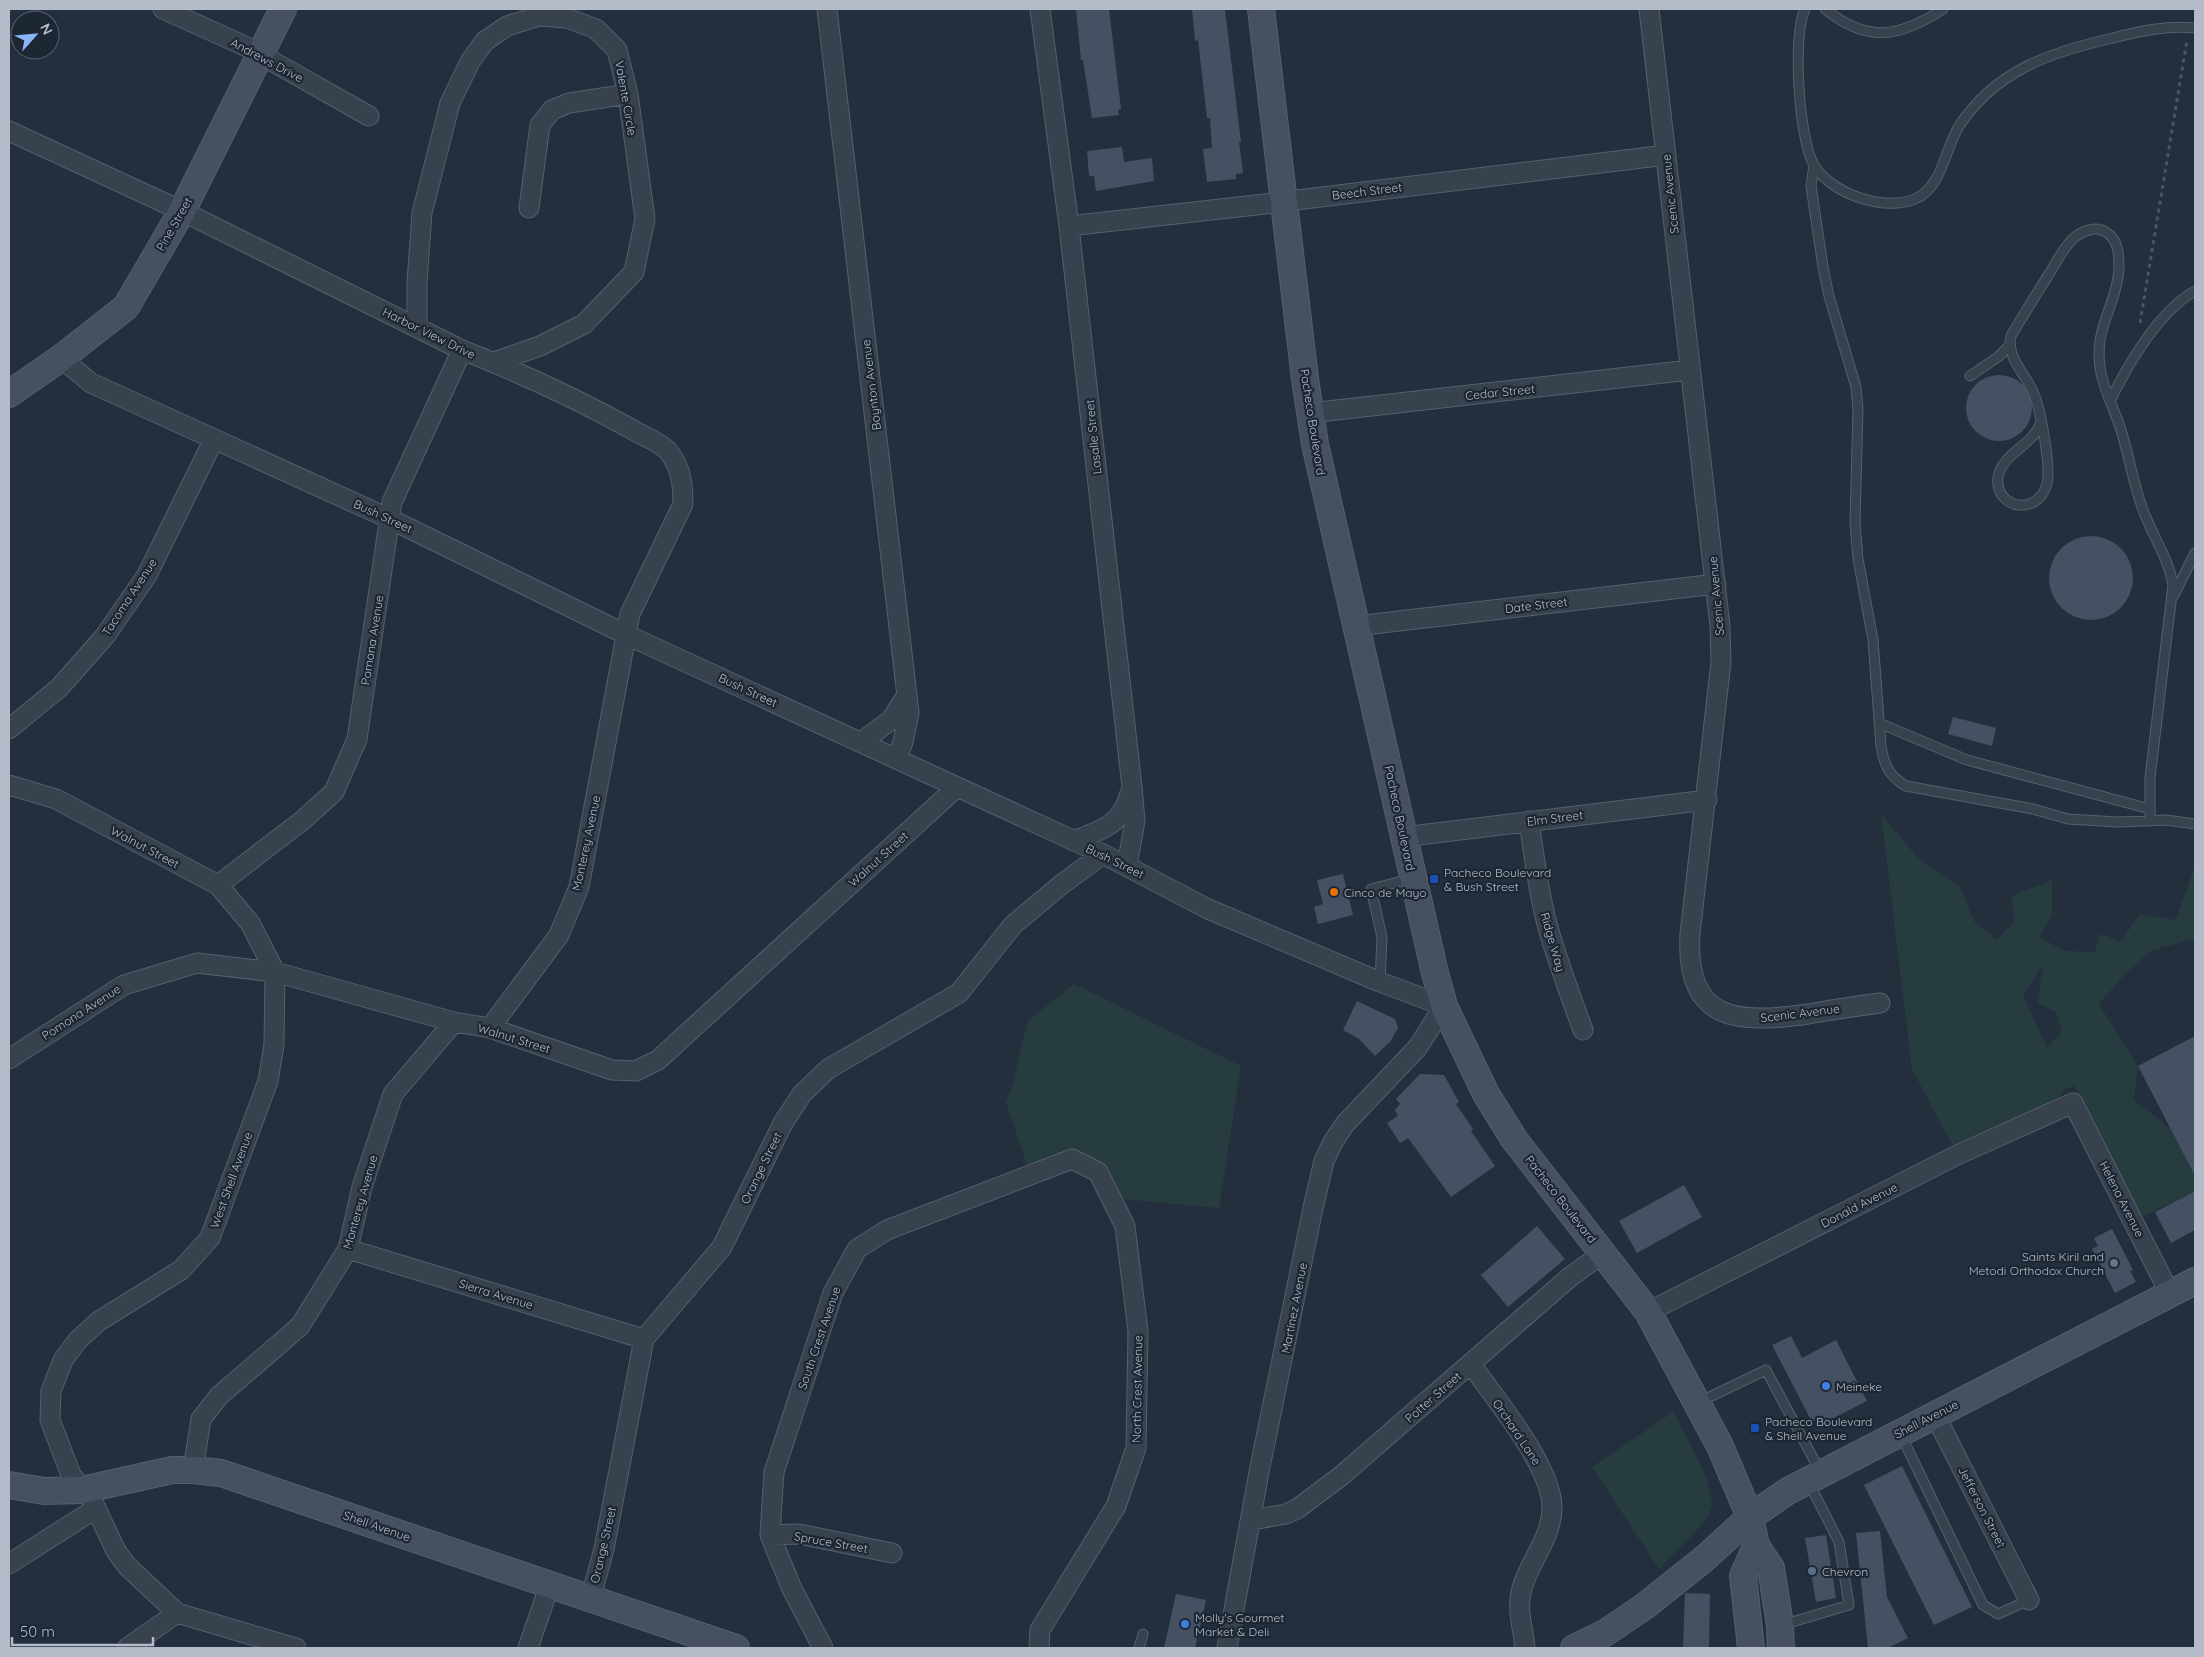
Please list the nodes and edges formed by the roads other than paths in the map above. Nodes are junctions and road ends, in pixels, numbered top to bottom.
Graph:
1 (162, 9) edge
2 (283, 9) edge
3 (827, 9) edge
4 (1040, 9) edge
5 (1262, 9) edge
6 (1649, 9) edge
7 (1805, 9) edge
8 (1825, 9) edge
9 (1943, 9) edge
10 (2192, 27) edge
11 (260, 56) junction
12 (628, 94) junction
13 (369, 116) dead end
14 (9, 131) edge
15 (1666, 155) junction
16 (1814, 165) junction
17 (1284, 202) junction
18 (529, 208) dead end
19 (182, 211) junction
20 (1069, 226) junction
21 (2195, 291) edge
22 (417, 327) junction
23 (2009, 346) junction
24 (462, 350) junction
25 (61, 358) junction
26 (494, 362) junction
27 (1690, 370) junction
28 (1970, 376) dead end
29 (9, 394) edge
30 (2110, 401) junction
31 (1310, 413) junction
32 (2041, 421) junction
33 (214, 438) junction
34 (390, 519) junction
35 (2195, 553) edge
36 (1716, 584) junction
37 (2172, 597) junction
38 (1356, 626) junction
39 (627, 635) junction
40 (907, 695) junction
41 (1879, 723) junction
42 (9, 729) edge
43 (861, 742) junction
44 (897, 759) junction
45 (9, 786) edge
46 (1132, 787) junction
47 (956, 788) junction
48 (1707, 800) junction
49 (2150, 809) junction
50 (1529, 821) junction
51 (2150, 821) junction
52 (2195, 824) edge
53 (1403, 837) junction
54 (1073, 841) junction
55 (1103, 854) junction
56 (1127, 866) junction
57 (1413, 878) junction
58 (218, 885) junction
59 (275, 972) junction
60 (1380, 982) junction
61 (1880, 1003) dead end
62 (1444, 1006) junction
63 (454, 1022) junction
64 (490, 1028) junction
65 (1583, 1030) dead end
66 (9, 1059) edge
67 (2073, 1103) joint
68 (1098, 1172) joint
69 (348, 1249) junction
70 (1603, 1252) junction
71 (2195, 1281) edge
72 (2170, 1294) junction
73 (1648, 1312) junction
74 (644, 1339) junction
75 (1470, 1364) junction
76 (1698, 1402) junction
77 (1934, 1414) junction
78 (1899, 1433) junction
79 (192, 1470) junction
80 (1815, 1477) junction
81 (9, 1486) edge
82 (88, 1499) junction
83 (1750, 1517) junction
84 (1252, 1520) junction
85 (770, 1535) junction
86 (1756, 1546) junction
87 (892, 1553) dead end
88 (9, 1564) edge
89 (550, 1584) junction
90 (591, 1597) junction
91 (2029, 1600) joint
92 (177, 1613) junction
93 (1143, 1634) dead end
94 (1781, 1637) edge
95 (127, 1648) edge
96 (296, 1648) edge
97 (528, 1648) edge
98 (736, 1648) edge
99 (823, 1648) edge
100 (1039, 1648) edge
101 (1140, 1648) edge
102 (1227, 1648) edge
103 (1525, 1648) edge
104 (1574, 1648) edge
105 (1751, 1648) edge

1 - 11 street, Andrews Drive
2 - 11 street, Pine Street
3 - 40 street, Boynton Avenue
4 - 20 street, Lasalle Street
5 - 17 street, Pacheco Boulevard
6 - 15 street, Scenic Avenue
7 - 16 lane
8 - 9 lane
10 - 16 lane
11 - 13 street, Andrews Drive
11 - 19 street, Pine Street
12 - 18 street
12 - 22 street, Valente Circle
12 - 26 street, Valente Circle
14 - 19 street, Harbor View Drive
15 - 17 street, Beech Street
15 - 27 street, Scenic Avenue
16 - 41 lane
17 - 20 street, Beech Street
17 - 31 street, Pacheco Boulevard
19 - 22 street, Harbor View Drive
19 - 25 street, Pine Street
20 - 46 street, Lasalle Street
21 - 30 lane
22 - 24 street, Harbor View Drive
23 - 28 lane
23 - 30 lane
23 - 32 lane
24 - 26 street, Harbor View Drive
24 - 34 street, Pomona Avenue
25 - 29 street, Pine Street
25 - 33 street, Bush Street
26 - 39 street, Harbor View Drive
27 - 31 street, Cedar Street
27 - 36 street, Scenic Avenue
30 - 37 lane
31 - 38 street, Pacheco Boulevard
32 - 32 lane
33 - 34 street, Bush Street
33 - 42 street, Tacoma Avenue
34 - 39 street, Bush Street
34 - 58 street, Pomona Avenue
35 - 37 lane
36 - 38 street, Date Street
36 - 48 street, Scenic Avenue
37 - 49 lane
38 - 53 street, Pacheco Boulevard
39 - 43 street, Bush Street
39 - 64 street, Monterey Avenue
40 - 43 street
40 - 44 street, Boynton Avenue
41 - 49 lane
41 - 51 lane
43 - 44 street, Bush Street
44 - 47 street, Bush Street
45 - 58 street, Walnut Street
46 - 54 street
46 - 56 street, Lasalle Street
47 - 54 street, Bush Street
47 - 64 street, Walnut Street
48 - 50 street, Elm Street
48 - 61 street, Scenic Avenue
49 - 51 lane
50 - 53 street, Elm Street
50 - 65 street, Ridge Way
51 - 52 lane
53 - 57 street, Pacheco Boulevard
54 - 55 street, Bush Street
55 - 56 street, Bush Street
55 - 74 street, Orange Street
56 - 60 street, Bush Street
57 - 60 lane
57 - 62 street, Pacheco Boulevard
58 - 59 street, Walnut Street
59 - 63 street, Walnut Street
59 - 66 street, Pomona Avenue
59 - 82 street, West Shell Avenue
60 - 62 street, Bush Street
62 - 70 street, Pacheco Boulevard
62 - 84 street, Martinez Avenue
63 - 64 street, Walnut Street
63 - 69 street, Monterey Avenue
67 - 72 street, Helena Avenue
67 - 73 street, Donald Avenue
68 - 85 street, South Crest Avenue
68 - 100 street, North Crest Avenue
69 - 74 street, Sierra Avenue
69 - 79 street, Monterey Avenue
70 - 73 street, Pacheco Boulevard
70 - 75 street, Potter Street
71 - 72 street, Shell Avenue
72 - 77 street, Shell Avenue
73 - 76 street, Pacheco Boulevard
74 - 90 street, Orange Street
75 - 84 street, Potter Street
75 - 103 street, Orchard Lane
76 - 80 lane
76 - 83 street, Pacheco Boulevard
77 - 78 street, Shell Avenue
77 - 91 street, Jefferson Street
78 - 80 street, Shell Avenue
78 - 91 lane
79 - 82 street, Shell Avenue
79 - 89 street, Shell Avenue
80 - 83 street, Shell Avenue
80 - 94 lane
81 - 82 street, Shell Avenue
82 - 88 street
82 - 92 street, West Shell Avenue
83 - 86 street, Pacheco Boulevard
83 - 104 street, Shell Avenue
84 - 102 street, Martinez Avenue
85 - 87 street, Spruce Street
85 - 99 street, South Crest Avenue
86 - 94 street, Pacheco Boulevard
86 - 105 street
89 - 90 street, Shell Avenue
89 - 97 street
90 - 98 street, Shell Avenue
92 - 95 street
92 - 96 street
93 - 101 lane

